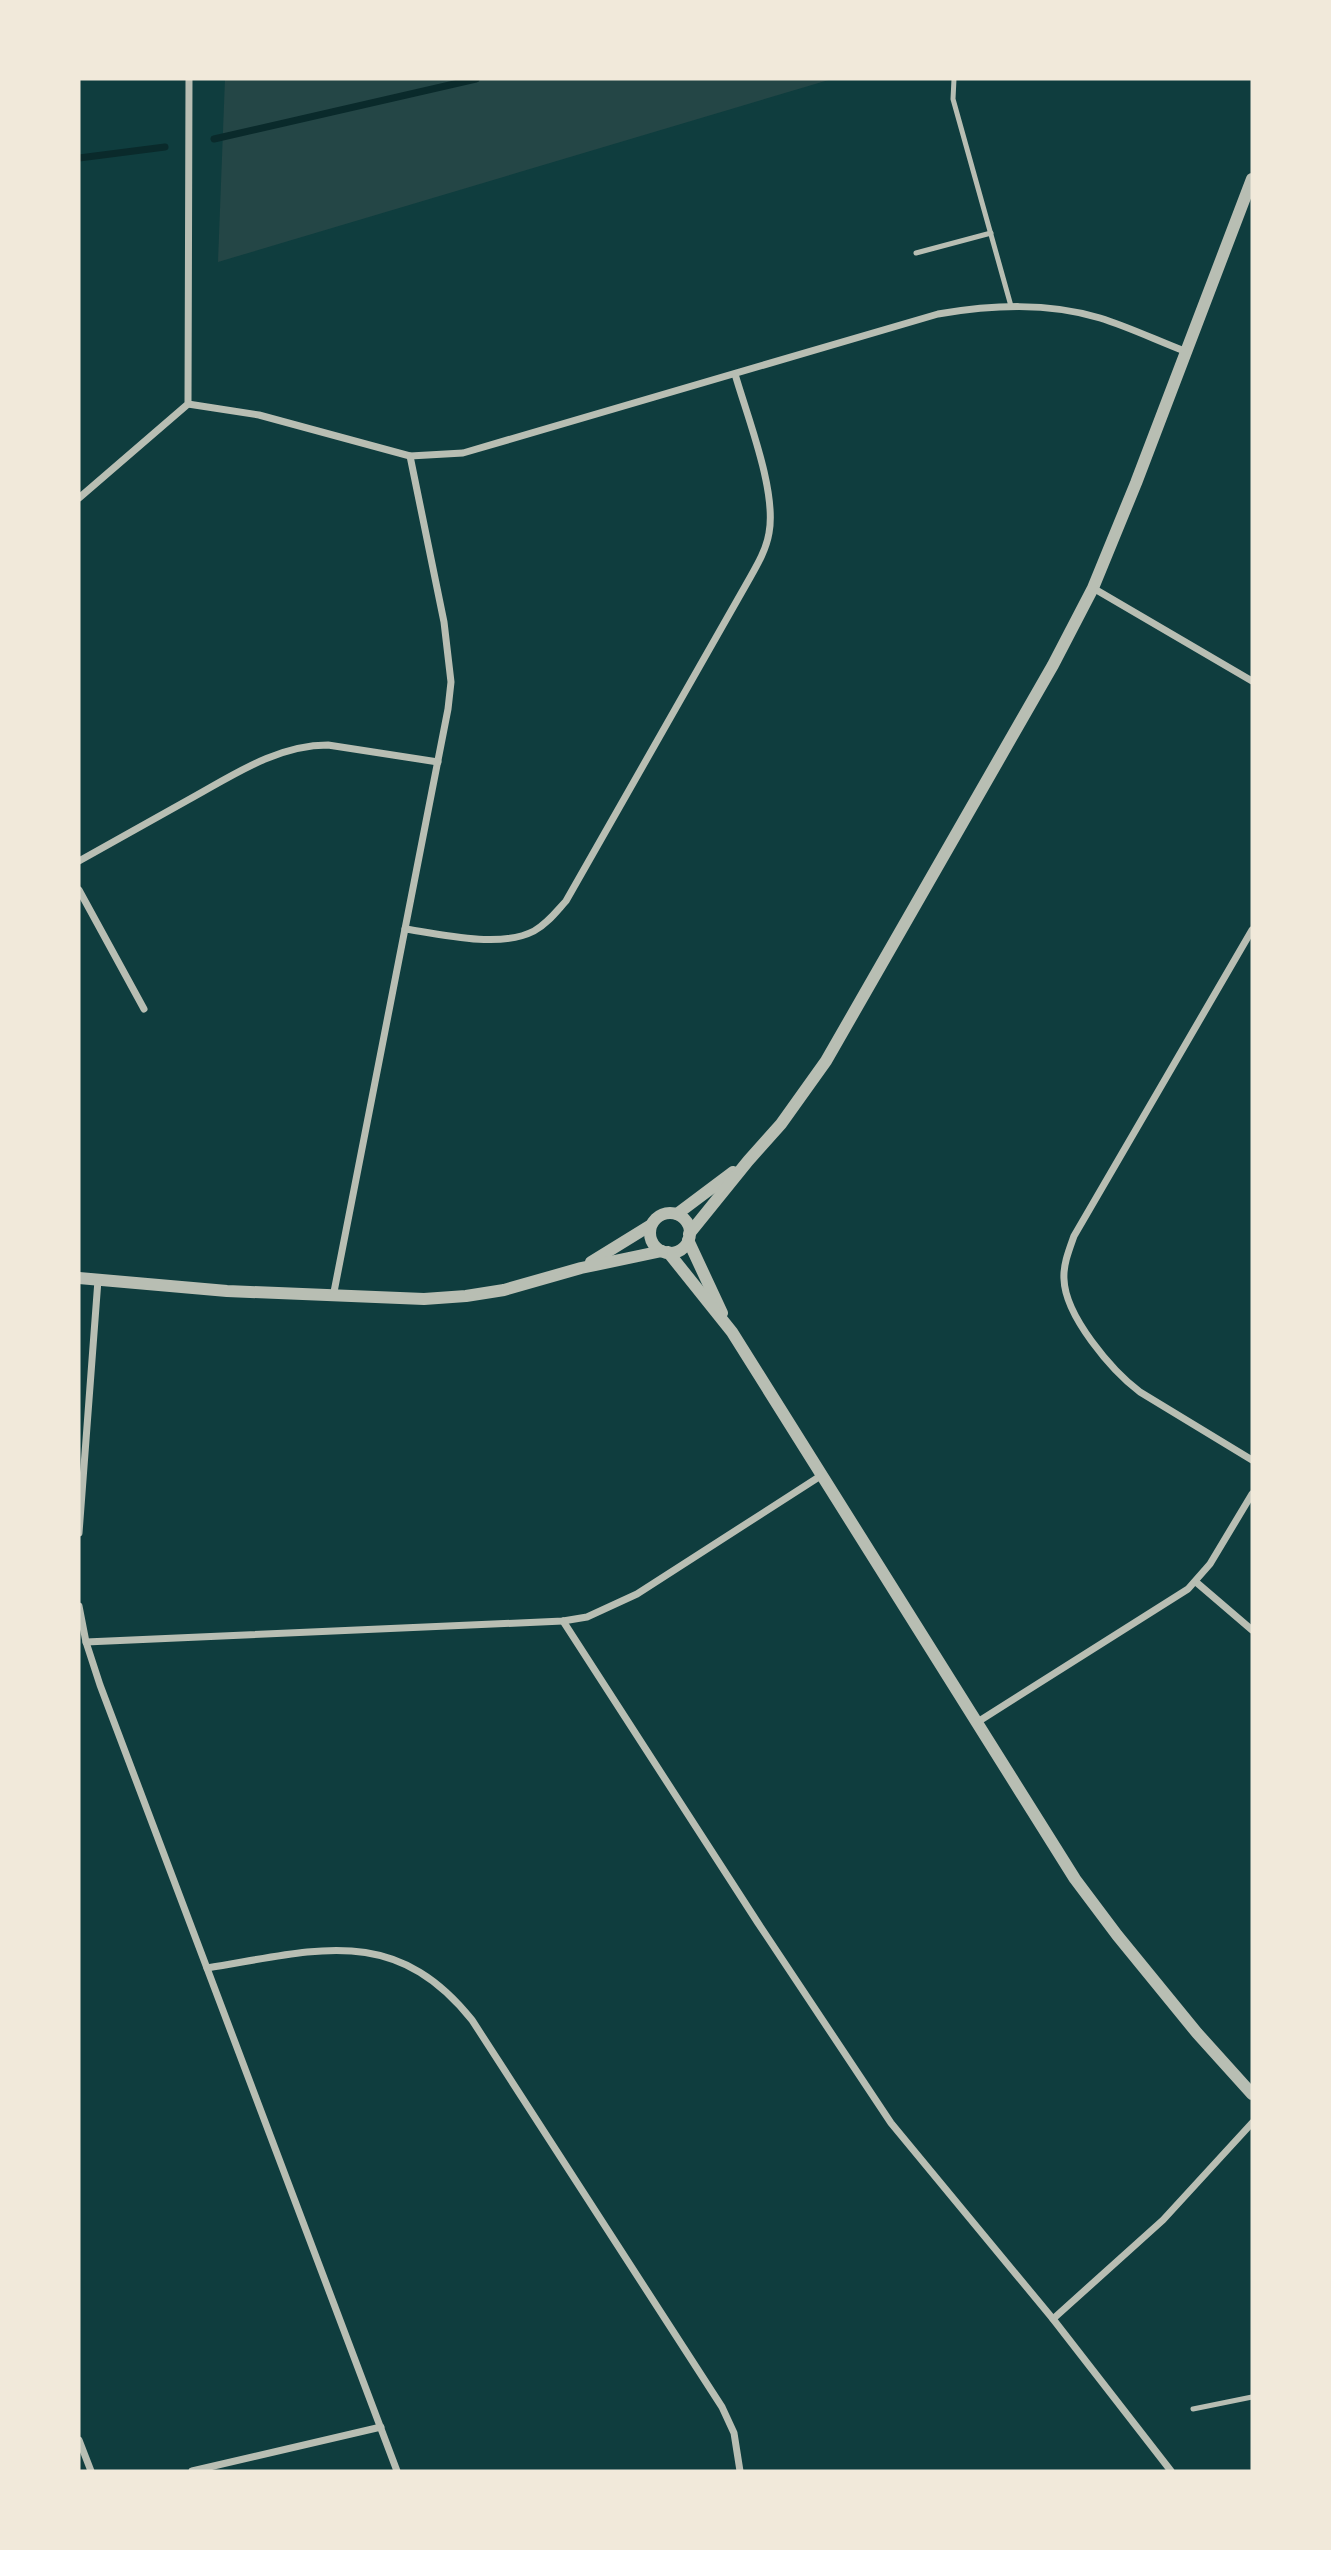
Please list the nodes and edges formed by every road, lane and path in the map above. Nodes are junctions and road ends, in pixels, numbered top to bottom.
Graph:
1 (189, 79) edge
2 (954, 79) edge
3 (1252, 179) edge
4 (990, 233) junction
5 (916, 253) dead end
6 (1011, 306) junction
7 (1186, 352) junction
8 (735, 374) junction
9 (188, 404) junction
10 (410, 456) junction
11 (79, 498) edge
12 (1093, 588) junction
13 (1252, 681) edge
14 (438, 762) junction
15 (79, 861) edge
16 (79, 890) edge
17 (405, 929) junction
18 (1252, 930) edge
19 (144, 1009) dead end
20 (748, 1161) junction
21 (677, 1214) junction
22 (651, 1225) junction
23 (689, 1237) junction
24 (665, 1252) junction
25 (582, 1268) junction
26 (79, 1278) edge
27 (98, 1280) junction
28 (333, 1297) junction
29 (732, 1332) junction
30 (1252, 1460) edge
31 (821, 1475) junction
32 (1252, 1494) edge
33 (79, 1533) edge
34 (1196, 1582) junction
35 (79, 1606) edge
36 (563, 1621) junction
37 (1252, 1630) edge
38 (86, 1642) junction
39 (976, 1723) junction
40 (207, 1968) junction
41 (1252, 2094) edge
42 (1252, 2123) edge
43 (1053, 2319) junction
44 (1252, 2397) edge
45 (1193, 2409) dead end
46 (381, 2427) junction
47 (79, 2440) edge
48 (91, 2471) edge
49 (192, 2471) edge
50 (397, 2471) edge
51 (740, 2471) edge
52 (1171, 2471) edge

1 - 9 street
2 - 4 lane
3 - 7 street
4 - 5 lane
4 - 6 lane
6 - 7 street
6 - 8 street
7 - 12 street
8 - 10 street
8 - 17 street
9 - 10 street
9 - 11 street
10 - 14 street
12 - 13 street
12 - 20 street
14 - 15 street
14 - 17 street
16 - 19 street
17 - 28 street
18 - 30 street
20 - 21 street
20 - 23 street
21 - 22 street
21 - 23 street
22 - 24 street
22 - 25 street
23 - 24 street
23 - 29 street
24 - 25 street
24 - 29 street
25 - 28 street
26 - 27 street
27 - 28 street
27 - 33 street
29 - 31 street
31 - 36 street
31 - 39 street
32 - 34 street
34 - 37 street
34 - 39 street
35 - 38 street
36 - 38 street
36 - 43 street
38 - 40 street
39 - 41 street
40 - 46 street
40 - 51 street
42 - 43 street
43 - 52 street
44 - 45 lane
46 - 49 street
46 - 50 street
47 - 48 street

